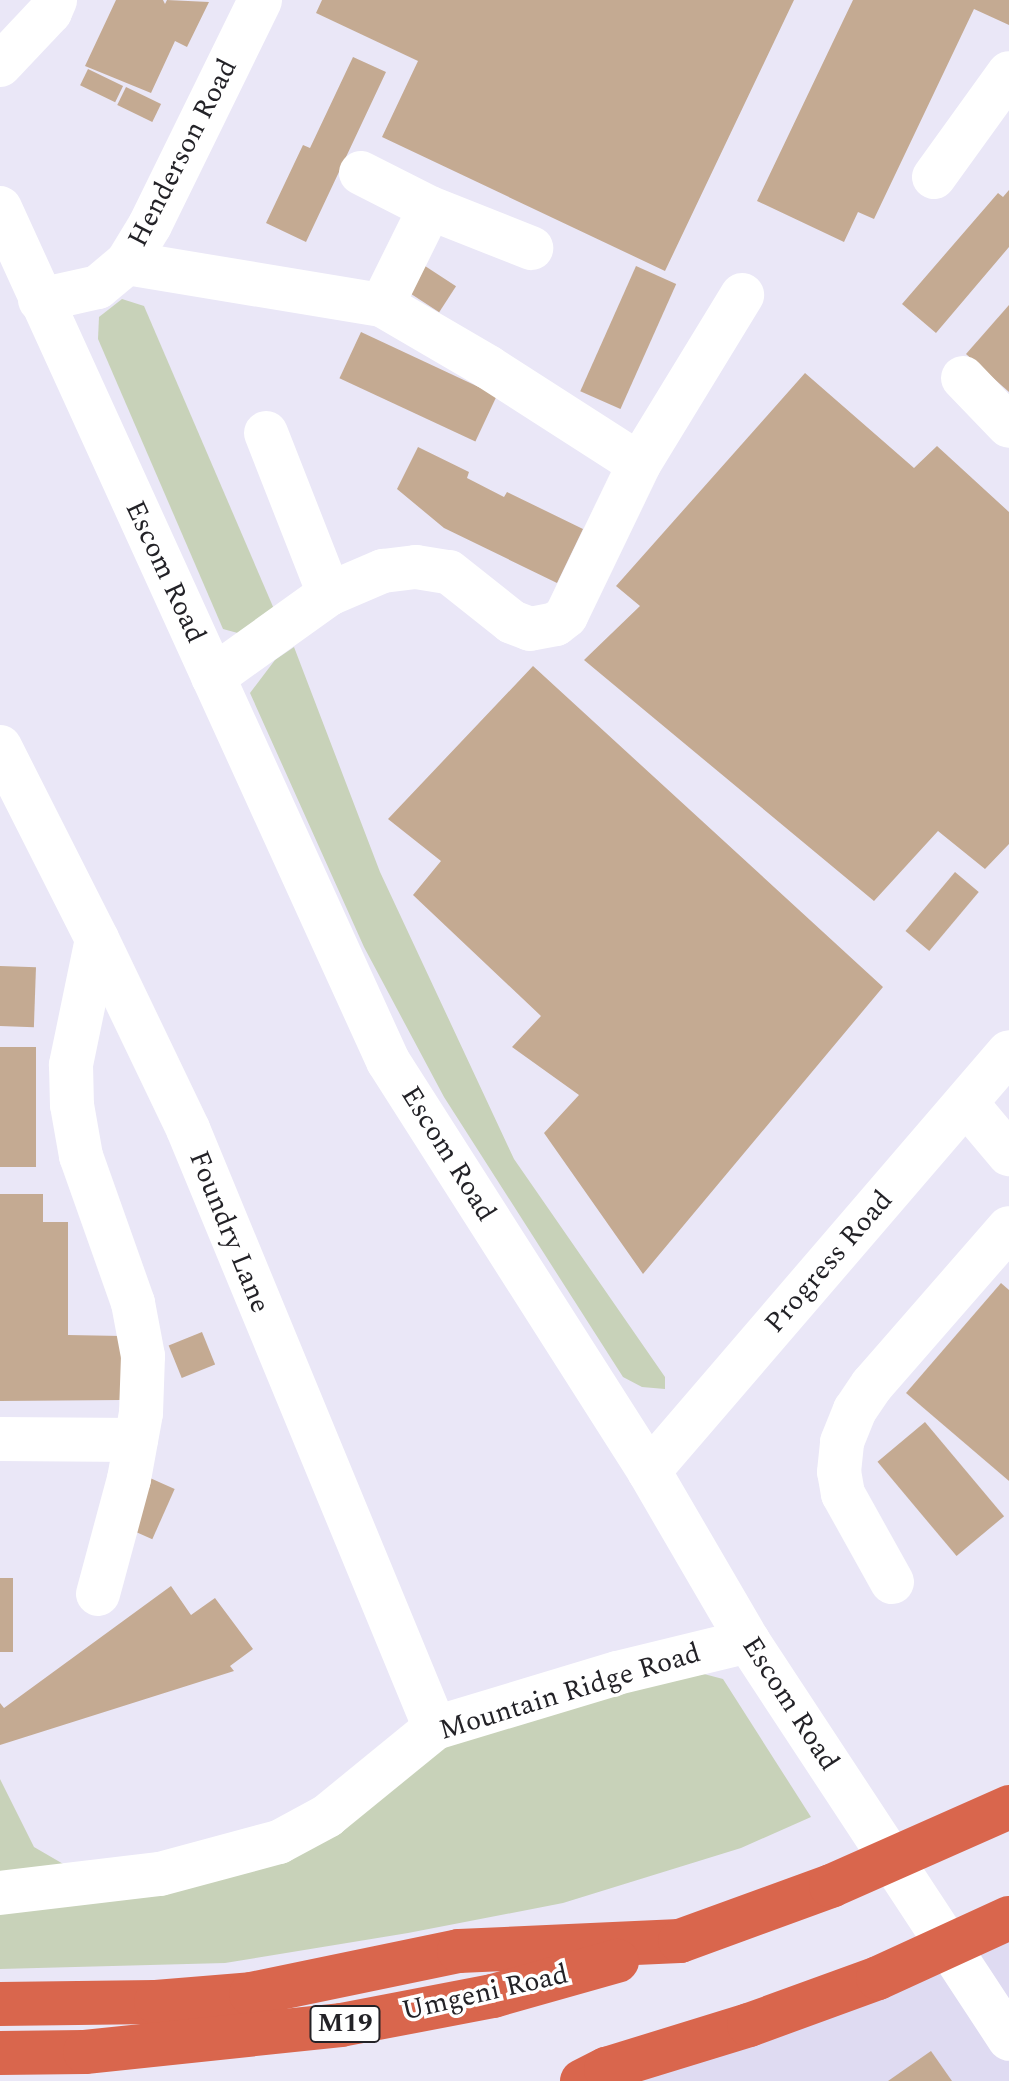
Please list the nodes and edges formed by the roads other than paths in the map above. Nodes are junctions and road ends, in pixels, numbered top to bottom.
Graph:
1 (55, 0) edge
2 (260, 0) edge
3 (0, 65) edge
4 (1009, 73) edge
5 (361, 173) dead end
6 (934, 177) dead end
7 (0, 208) edge
8 (430, 208) junction
9 (531, 248) dead end
10 (127, 263) junction
11 (742, 295) dead end
12 (40, 300) junction
13 (382, 305) junction
14 (963, 378) dead end
15 (1009, 426) edge
16 (266, 433) dead end
17 (639, 464) junction
18 (329, 594) junction
19 (213, 677) junction
20 (0, 747) edge
21 (97, 939) junction
22 (1009, 1052) edge
23 (966, 1103) junction
24 (1009, 1154) edge
25 (1009, 1228) edge
26 (0, 1439) edge
27 (136, 1440) junction
28 (649, 1471) junction
29 (892, 1582) dead end
30 (98, 1594) dead end
31 (748, 1641) junction
32 (435, 1728) junction
33 (1009, 1807) edge
34 (0, 1893) edge
35 (1006, 1920) edge
36 (680, 1941) junction
37 (0, 2004) edge
38 (1009, 2039) edge
39 (0, 2053) edge
40 (594, 2075) edge
41 (558, 2081) edge

1 - 3 street
2 - 10 street, Henderson Road
4 - 6 street
5 - 8 street
7 - 12 street, Escom Road
8 - 9 street
8 - 13 street
10 - 12 street, Henderson Road
10 - 13 street
11 - 17 street
12 - 19 street, Escom Road
13 - 17 street
14 - 15 street
16 - 18 street
17 - 18 street
18 - 19 street
19 - 28 street, Escom Road
20 - 21 street, Foundry Lane
21 - 27 street
21 - 32 street, Foundry Lane
22 - 23 street, Progress Road
23 - 24 street
23 - 28 street, Progress Road
25 - 29 street
26 - 27 street
27 - 30 street
28 - 31 street, Escom Road
31 - 32 street, Mountain Ridge Road
31 - 38 street, Escom Road
32 - 34 street, Mountain Ridge Road
33 - 36 highway, M19
35 - 40 highway
36 - 37 highway
36 - 39 highway, Umgeni Road / M19
40 - 41 highway

